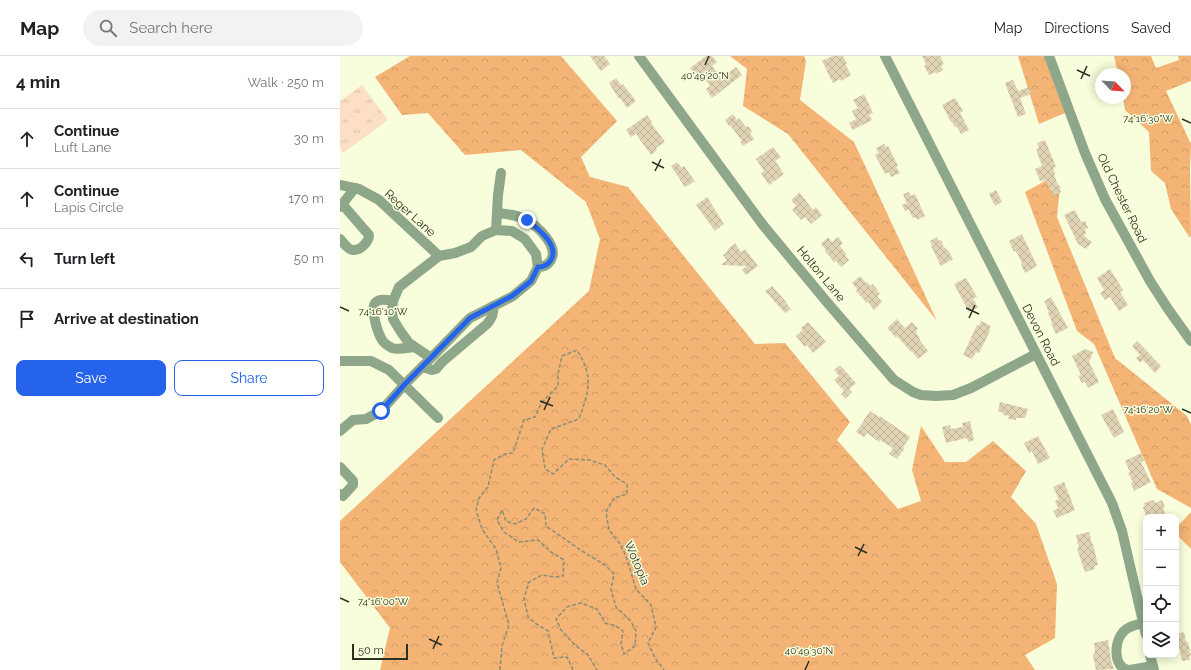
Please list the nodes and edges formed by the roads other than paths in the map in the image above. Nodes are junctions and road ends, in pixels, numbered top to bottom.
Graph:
1 (639, 56) edge
2 (885, 56) edge
3 (1049, 56) edge
4 (501, 173) dead end
5 (340, 185) edge
6 (355, 188) junction
7 (341, 206) edge
8 (497, 213) junction
9 (496, 230) junction
10 (340, 239) edge
11 (439, 256) junction
12 (538, 267) junction
13 (393, 300) junction
14 (493, 306) junction
15 (1191, 341) edge
16 (414, 347) junction
17 (1036, 354) junction
18 (431, 358) junction
19 (340, 361) edge
20 (422, 367) junction
21 (405, 384) junction
22 (438, 418) dead end
23 (340, 431) edge
24 (340, 467) edge
25 (340, 494) edge
26 (1143, 623) joint
27 (1151, 658) edge
28 (1153, 668) edge
29 (1129, 670) edge

1 - 17 street, Holton Lane
2 - 17 street, Devon Road
3 - 15 street, Old Chester Road
4 - 8 street
5 - 6 street, Reger Lane
6 - 7 street
6 - 11 street, Reger Lane
7 - 10 street
8 - 9 street
8 - 12 street
9 - 11 street
9 - 12 street
11 - 13 street
12 - 14 street
13 - 16 street
13 - 16 street
14 - 18 street
14 - 20 street
16 - 18 street
17 - 26 street, Devon Road
18 - 20 street
19 - 21 street
20 - 21 street
21 - 22 street
21 - 23 street
24 - 25 street
26 - 29 street
27 - 28 street
28 - 29 street

